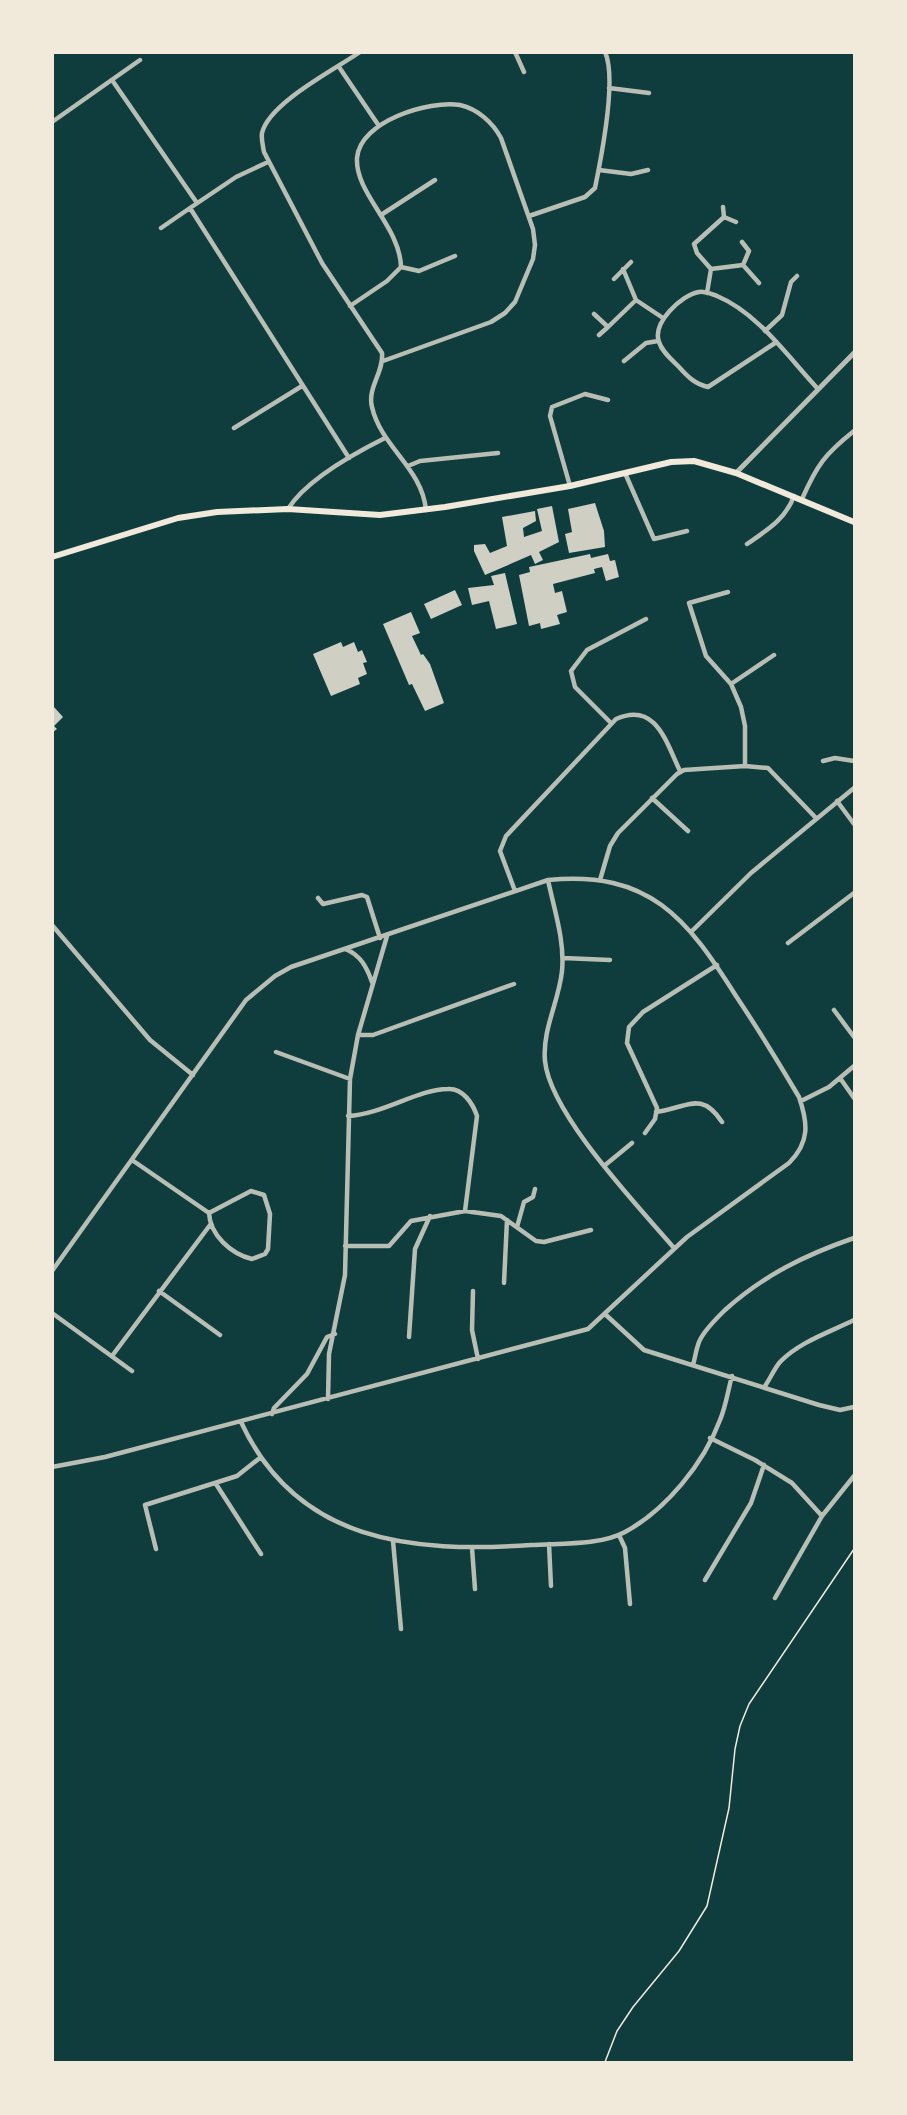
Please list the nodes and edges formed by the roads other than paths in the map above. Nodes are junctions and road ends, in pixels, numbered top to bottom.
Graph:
1 (360, 52) edge
2 (515, 52) edge
3 (604, 52) edge
4 (140, 60) dead end
5 (339, 67) junction
6 (524, 72) dead end
7 (112, 80) junction
8 (609, 88) junction
9 (649, 93) dead end
10 (52, 122) edge
11 (379, 126) junction
12 (268, 162) junction
13 (599, 170) junction
14 (648, 170) dead end
15 (435, 180) dead end
16 (197, 203) junction
17 (723, 207) dead end
18 (190, 208) junction
19 (381, 215) junction
20 (529, 216) junction
21 (724, 216) junction
22 (736, 222) dead end
23 (161, 228) dead end
24 (742, 242) dead end
25 (455, 256) dead end
26 (630, 262) dead end
27 (743, 265) junction
28 (401, 267) junction
29 (623, 269) junction
30 (711, 269) junction
31 (797, 276) dead end
32 (614, 279) dead end
33 (759, 283) dead end
34 (707, 293) junction
35 (636, 300) junction
36 (350, 306) junction
37 (594, 314) dead end
38 (663, 318) junction
39 (608, 327) junction
40 (765, 331) junction
41 (599, 335) dead end
42 (658, 341) junction
43 (775, 344) junction
44 (855, 353) edge
45 (383, 360) junction
46 (624, 361) dead end
47 (303, 386) junction
48 (818, 389) junction
49 (608, 400) dead end
50 (234, 428) dead end
51 (855, 431) edge
52 (386, 438) junction
53 (498, 453) dead end
54 (348, 458) junction
55 (408, 466) junction
56 (625, 473) junction
57 (736, 473) junction
58 (570, 486) junction
59 (794, 496) junction
60 (802, 499) junction
61 (288, 509) junction
62 (426, 510) junction
63 (855, 522) edge
64 (687, 531) dead end
65 (747, 544) dead end
66 (52, 557) edge
67 (728, 592) dead end
68 (646, 619) dead end
69 (774, 655) dead end
70 (731, 684) junction
71 (611, 723) junction
72 (855, 760) edge
73 (823, 761) dead end
74 (745, 766) junction
75 (680, 771) junction
76 (855, 788) edge
77 (652, 798) junction
78 (837, 801) junction
79 (816, 818) junction
80 (855, 824) edge
81 (688, 831) dead end
82 (548, 880) junction
83 (600, 880) junction
84 (515, 891) junction
85 (855, 893) edge
86 (318, 898) dead end
87 (52, 925) edge
88 (692, 931) junction
89 (387, 936) junction
90 (380, 938) junction
91 (788, 943) dead end
92 (345, 949) junction
93 (563, 958) junction
94 (610, 960) dead end
95 (717, 965) junction
96 (372, 982) junction
97 (513, 984) dead end
98 (834, 1010) dead end
99 (358, 1035) junction
100 (855, 1037) edge
101 (276, 1052) dead end
102 (855, 1066) edge
103 (193, 1075) junction
104 (840, 1078) junction
105 (350, 1079) junction
106 (855, 1098) edge
107 (801, 1101) junction
108 (656, 1112) junction
109 (348, 1116) junction
110 (722, 1122) dead end
111 (645, 1133) dead end
112 (632, 1143) dead end
113 (132, 1160) junction
114 (604, 1166) junction
115 (535, 1190) dead end
116 (465, 1211) junction
117 (209, 1213) junction
118 (430, 1216) junction
119 (507, 1220) junction
120 (210, 1225) junction
121 (517, 1227) junction
122 (591, 1230) dead end
123 (855, 1238) edge
124 (345, 1246) junction
125 (674, 1248) junction
126 (52, 1271) edge
127 (504, 1283) dead end
128 (159, 1291) junction
129 (473, 1291) dead end
130 (52, 1313) edge
131 (606, 1315) junction
132 (855, 1320) edge
133 (335, 1334) junction
134 (220, 1335) dead end
135 (408, 1337) dead end
136 (112, 1356) junction
137 (478, 1359) junction
138 (693, 1365) junction
139 (132, 1371) dead end
140 (732, 1376) junction
141 (765, 1386) junction
142 (327, 1399) junction
143 (855, 1407) edge
144 (272, 1414) junction
145 (241, 1422) junction
146 (710, 1438) junction
147 (261, 1457) junction
148 (764, 1465) junction
149 (52, 1467) edge
150 (855, 1476) edge
151 (216, 1484) junction
152 (822, 1516) junction
153 (619, 1535) junction
154 (393, 1541) junction
155 (549, 1544) junction
156 (472, 1548) junction
157 (156, 1549) dead end
158 (261, 1554) dead end
159 (705, 1580) dead end
160 (551, 1586) dead end
161 (475, 1589) dead end
162 (775, 1598) dead end
163 (630, 1604) dead end
164 (401, 1629) dead end

1 - 5 street
2 - 6 street
3 - 8 street
4 - 7 street
5 - 11 street
5 - 12 street
7 - 10 street
7 - 16 street
8 - 9 street
8 - 13 street
11 - 19 street
11 - 20 street
12 - 16 street
12 - 36 street
13 - 14 street
13 - 20 street
15 - 19 street
16 - 18 street
17 - 21 street
18 - 23 street
18 - 47 street
19 - 28 street
20 - 45 street
21 - 22 street
21 - 30 street
24 - 27 street
25 - 28 street
26 - 29 street
27 - 30 street
27 - 33 street
28 - 36 street
29 - 32 street
29 - 35 street
30 - 34 street
31 - 40 street
34 - 38 street
34 - 40 street
35 - 38 street
35 - 39 street
36 - 45 street
37 - 39 street
38 - 42 street
39 - 41 street
40 - 43 street
42 - 43 street
42 - 46 street
43 - 48 street
44 - 48 street
45 - 52 street
47 - 50 street
47 - 54 street
48 - 57 street
49 - 58 street
51 - 60 street
52 - 54 street
52 - 55 street
53 - 55 street
54 - 61 street
55 - 62 street
56 - 57 main road
56 - 58 main road
56 - 64 street
57 - 59 main road
58 - 62 main road
59 - 60 main road
59 - 65 street
60 - 63 main road
61 - 62 main road
61 - 66 main road
67 - 70 street
68 - 71 street
69 - 70 street
70 - 74 street
71 - 75 street
71 - 84 street
72 - 73 street
74 - 75 street
74 - 79 street
75 - 77 street
76 - 78 street
77 - 81 street
77 - 83 street
78 - 79 street
78 - 80 street
79 - 88 street
82 - 83 street
82 - 84 street
82 - 93 street
83 - 88 street
84 - 89 street
85 - 91 street
86 - 90 street
87 - 103 street
88 - 95 street
89 - 90 street
89 - 96 street
90 - 92 street
92 - 96 street
92 - 103 street
93 - 94 street
93 - 114 street
95 - 107 street
95 - 108 street
96 - 99 street
97 - 99 street
98 - 100 street
99 - 105 street
101 - 105 street
102 - 104 street
103 - 113 street
104 - 106 street
104 - 107 street
105 - 109 street
107 - 125 street
108 - 110 street
108 - 111 street
109 - 116 street
109 - 124 street
112 - 114 street
113 - 117 street
113 - 126 street
114 - 125 street
115 - 121 street
116 - 118 street
116 - 119 street
117 - 120 street
117 - 120 street
118 - 124 street
118 - 135 street
119 - 121 street
119 - 127 street
120 - 128 street
121 - 122 street
123 - 138 street
124 - 133 street
125 - 131 street
128 - 134 street
128 - 136 street
129 - 137 street
130 - 136 street
131 - 137 street
131 - 138 street
132 - 141 street
133 - 142 street
133 - 144 street
136 - 139 street
137 - 142 street
138 - 140 street
140 - 141 street
140 - 146 street
141 - 143 street
142 - 144 street
144 - 145 street
145 - 147 street
145 - 149 street
146 - 148 street
146 - 153 street
147 - 151 street
147 - 154 street
148 - 152 street
148 - 159 street
150 - 152 street
151 - 157 street
151 - 158 street
152 - 162 street
153 - 155 street
153 - 163 street
154 - 156 street
154 - 164 street
155 - 156 street
155 - 160 street
156 - 161 street

